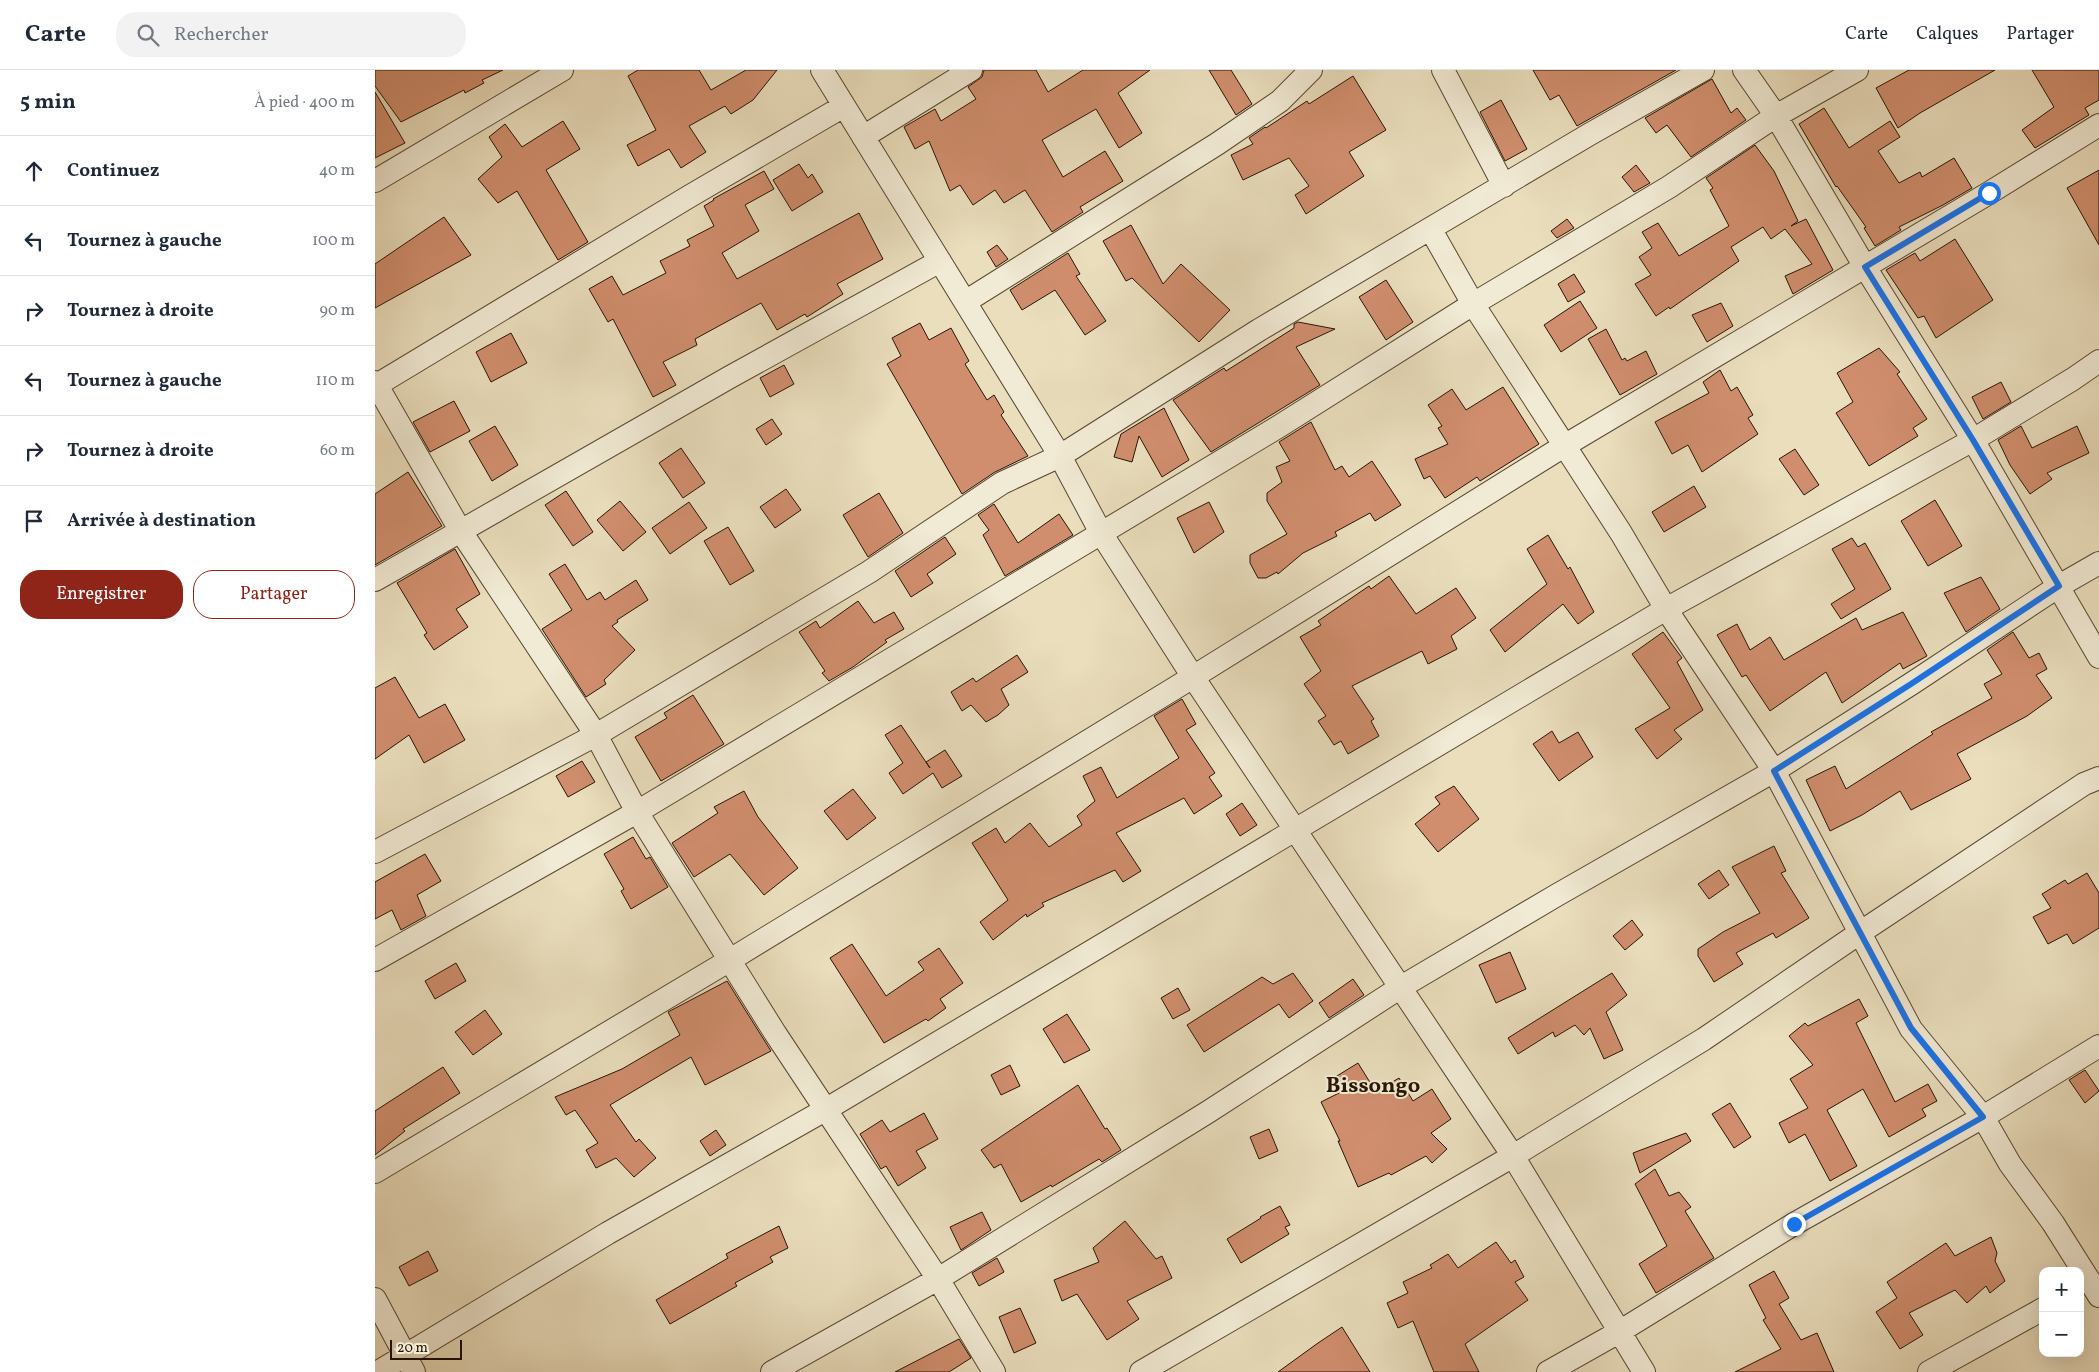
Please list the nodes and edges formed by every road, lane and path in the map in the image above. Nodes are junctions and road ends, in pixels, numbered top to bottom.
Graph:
1 (562, 70) edge
2 (822, 70) edge
3 (971, 70) edge
4 (1311, 70) edge
5 (1443, 70) edge
6 (1703, 70) edge
7 (1745, 70) edge
8 (1857, 70) edge
9 (844, 106) junction
10 (1776, 116) junction
11 (2099, 125) edge
12 (863, 137) junction
13 (375, 181) edge
14 (1504, 186) junction
15 (1431, 230) junction
16 (939, 261) junction
17 (1865, 267) junction
18 (965, 302) junction
19 (1473, 304) junction
20 (2099, 361) edge
21 (376, 385) edge
22 (1973, 440) junction
23 (1564, 446) junction
24 (1060, 456) junction
25 (460, 530) junction
26 (1101, 533) junction
27 (2099, 562) edge
28 (375, 580) edge
29 (2059, 586) junction
30 (1666, 609) junction
31 (2099, 657) edge
32 (1193, 677) junction
33 (597, 735) junction
34 (1774, 771) junction
35 (2099, 778) edge
36 (637, 812) junction
37 (1295, 830) junction
38 (375, 852) edge
39 (1861, 932) junction
40 (375, 960) edge
41 (730, 960) junction
42 (1401, 987) junction
43 (2099, 1046) edge
44 (825, 1110) junction
45 (1983, 1117) junction
46 (1513, 1156) junction
47 (375, 1172) edge
48 (938, 1279) junction
49 (2092, 1286) edge
50 (375, 1299) edge
51 (2039, 1312) edge
52 (1619, 1332) junction
53 (409, 1364) edge
54 (377, 1372) edge
55 (772, 1372) edge
56 (994, 1372) edge
57 (1141, 1372) edge
58 (1548, 1372) edge
59 (1644, 1372) edge
60 (1929, 1372) edge

1 - 13 street
2 - 9 street
3 - 12 street
4 - 18 street
5 - 14 street
6 - 14 street
7 - 10 street
8 - 10 street
9 - 12 street
9 - 21 street
10 - 17 street
10 - 19 street
11 - 17 street
12 - 16 street
14 - 15 street
15 - 19 street
15 - 24 street
16 - 18 street
16 - 25 street
17 - 22 street
17 - 23 street
18 - 24 street
19 - 23 street
19 - 26 street
20 - 22 street
21 - 25 street
22 - 29 street
22 - 30 street
23 - 30 street
23 - 32 street
24 - 26 street
24 - 33 street
25 - 28 street
25 - 33 street
26 - 32 street
26 - 36 street
27 - 29 street
29 - 31 street
29 - 34 street
30 - 34 street
30 - 37 street
32 - 37 street
32 - 41 street
33 - 36 street
33 - 38 street
34 - 39 street
34 - 42 street
35 - 39 street
36 - 40 street
36 - 41 street
37 - 42 street
37 - 44 street
39 - 45 street
39 - 46 street
41 - 44 street
41 - 47 street
42 - 46 street
42 - 48 street
43 - 45 street
44 - 48 street
44 - 53 street
45 - 49 street
45 - 52 street
46 - 52 street
46 - 57 street
48 - 55 street
48 - 56 street
50 - 53 street
51 - 60 street
52 - 58 street
52 - 59 street
53 - 54 street

